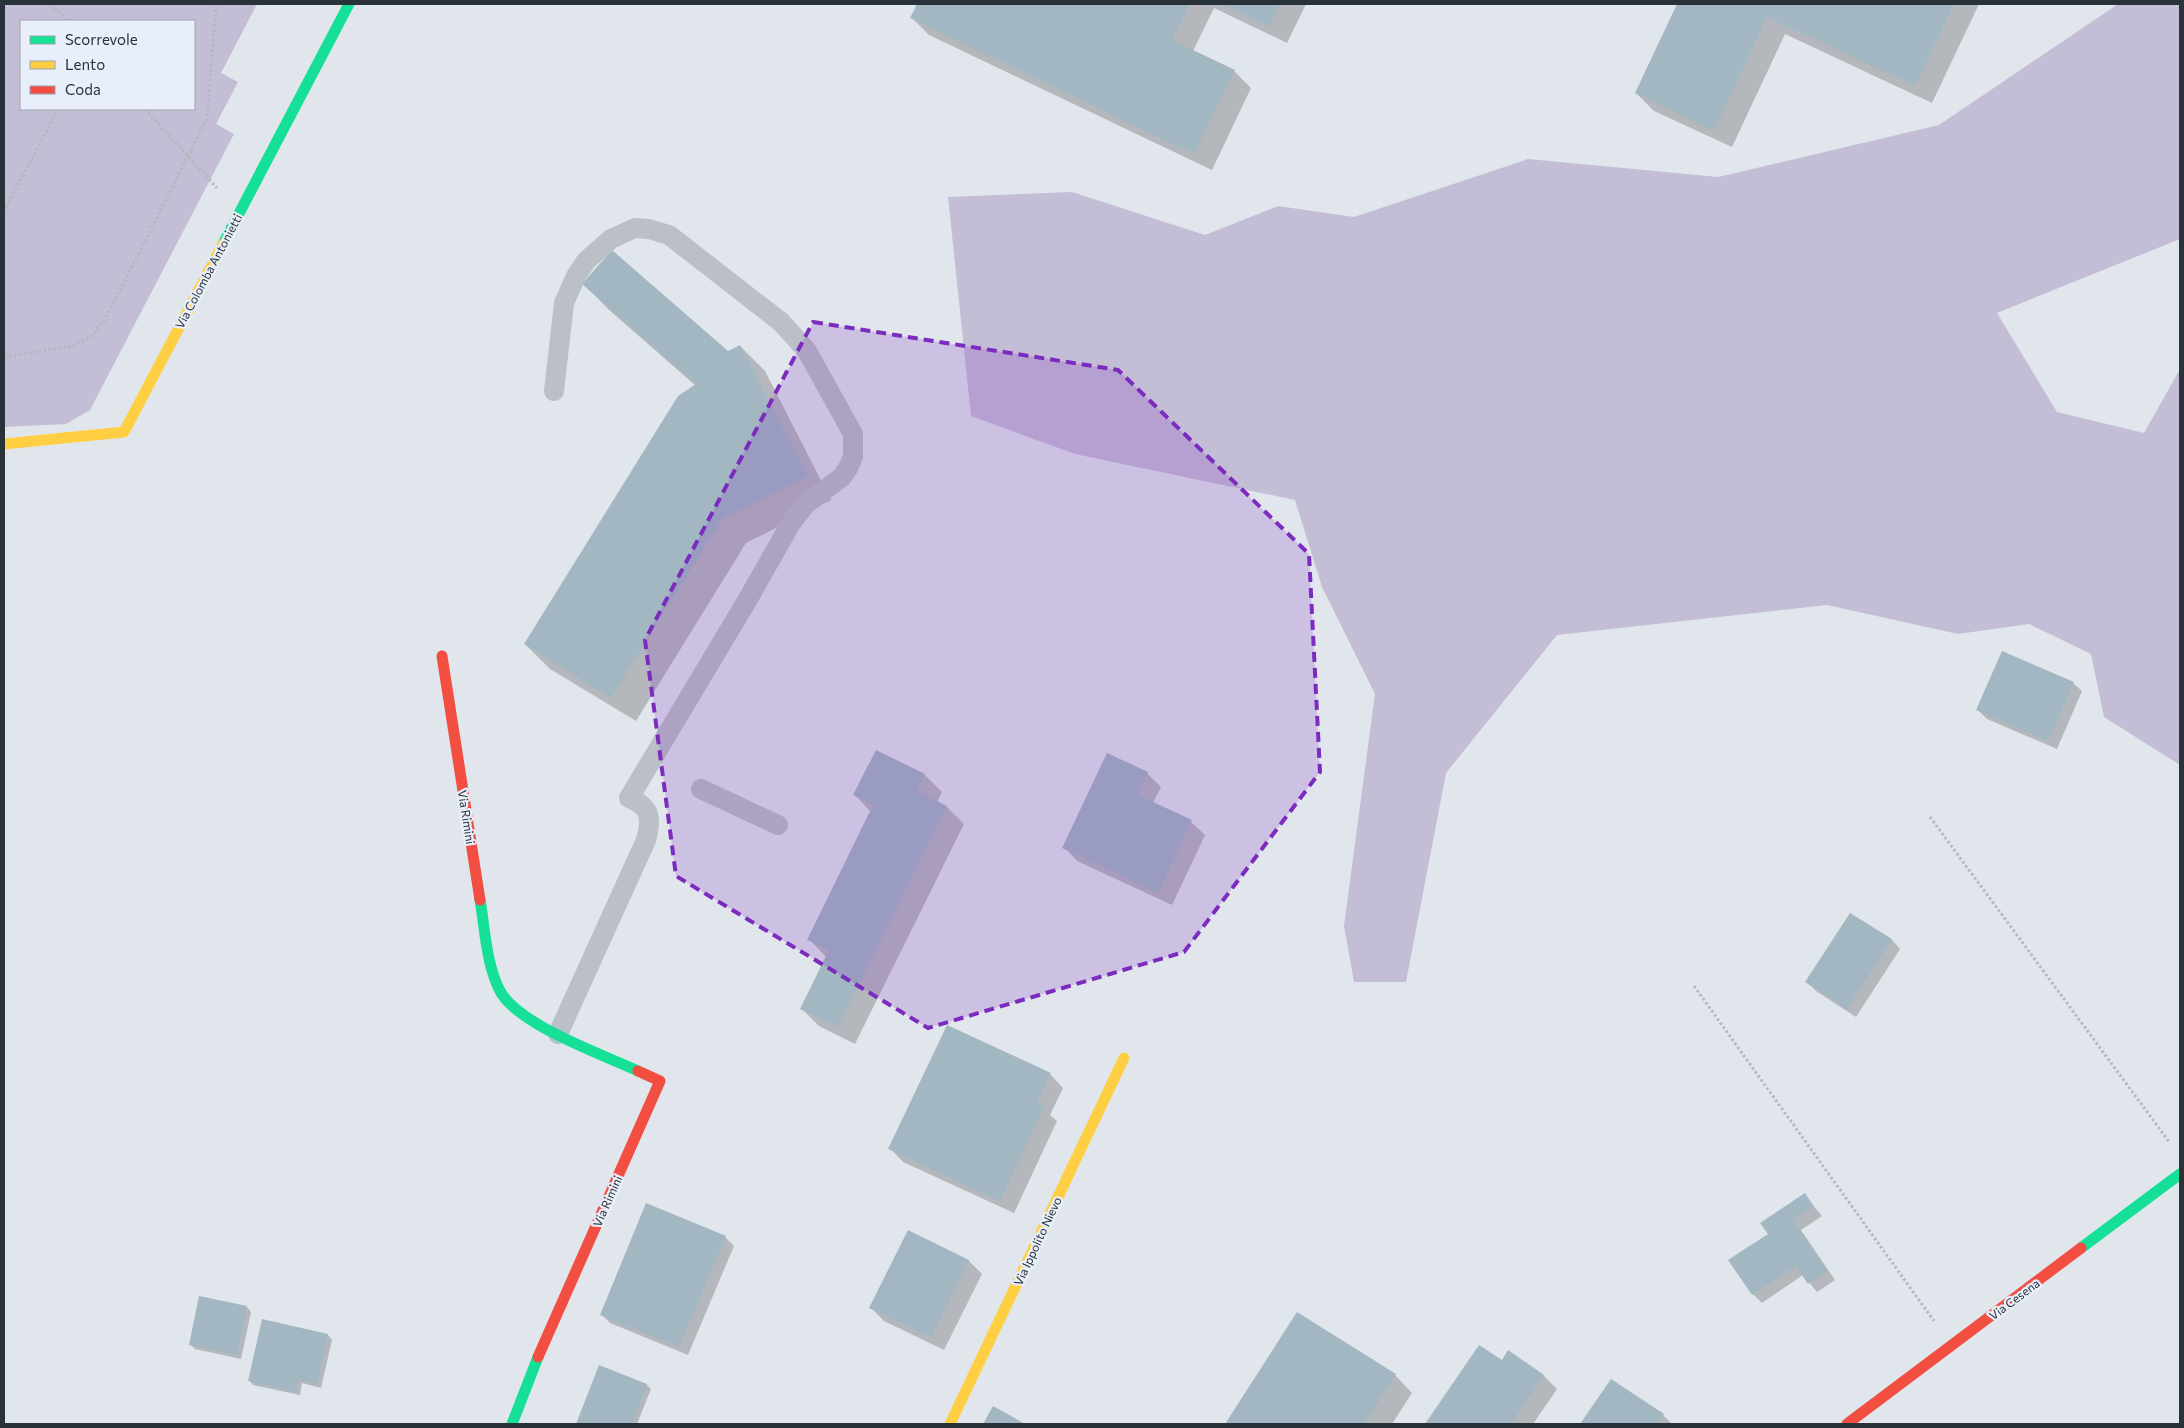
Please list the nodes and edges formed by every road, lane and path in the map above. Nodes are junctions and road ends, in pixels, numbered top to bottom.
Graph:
1 (51, 4) edge
2 (216, 4) edge
3 (349, 4) edge
4 (66, 20) edge
5 (57, 110) edge
6 (146, 110) edge
7 (187, 156) junction
8 (4, 212) edge
9 (239, 213) junction
10 (4, 357) edge
11 (554, 391) dead end
12 (4, 444) edge
13 (442, 656) dead end
14 (701, 789) dead end
15 (1930, 817) dead end
16 (778, 825) dead end
17 (1694, 986) dead end
18 (558, 1034) junction
19 (1124, 1058) dead end
20 (2174, 1149) dead end
21 (2180, 1174) edge
22 (1952, 1346) junction
23 (512, 1424) edge
24 (950, 1424) edge
25 (1847, 1424) edge

1 - 4 path
2 - 7 path
3 - 9 street, Via Colomba Antonietti
5 - 8 path
6 - 7 path
7 - 9 path
7 - 10 path
9 - 12 street, Via Colomba Antonietti
11 - 18 lane
13 - 18 street, Via Rimini
14 - 16 lane
15 - 20 path
17 - 22 path
18 - 23 street, Via Rimini
19 - 24 street, Via Ippolito Nievo
21 - 22 street, Via Cesena
22 - 25 street, Via Cesena

